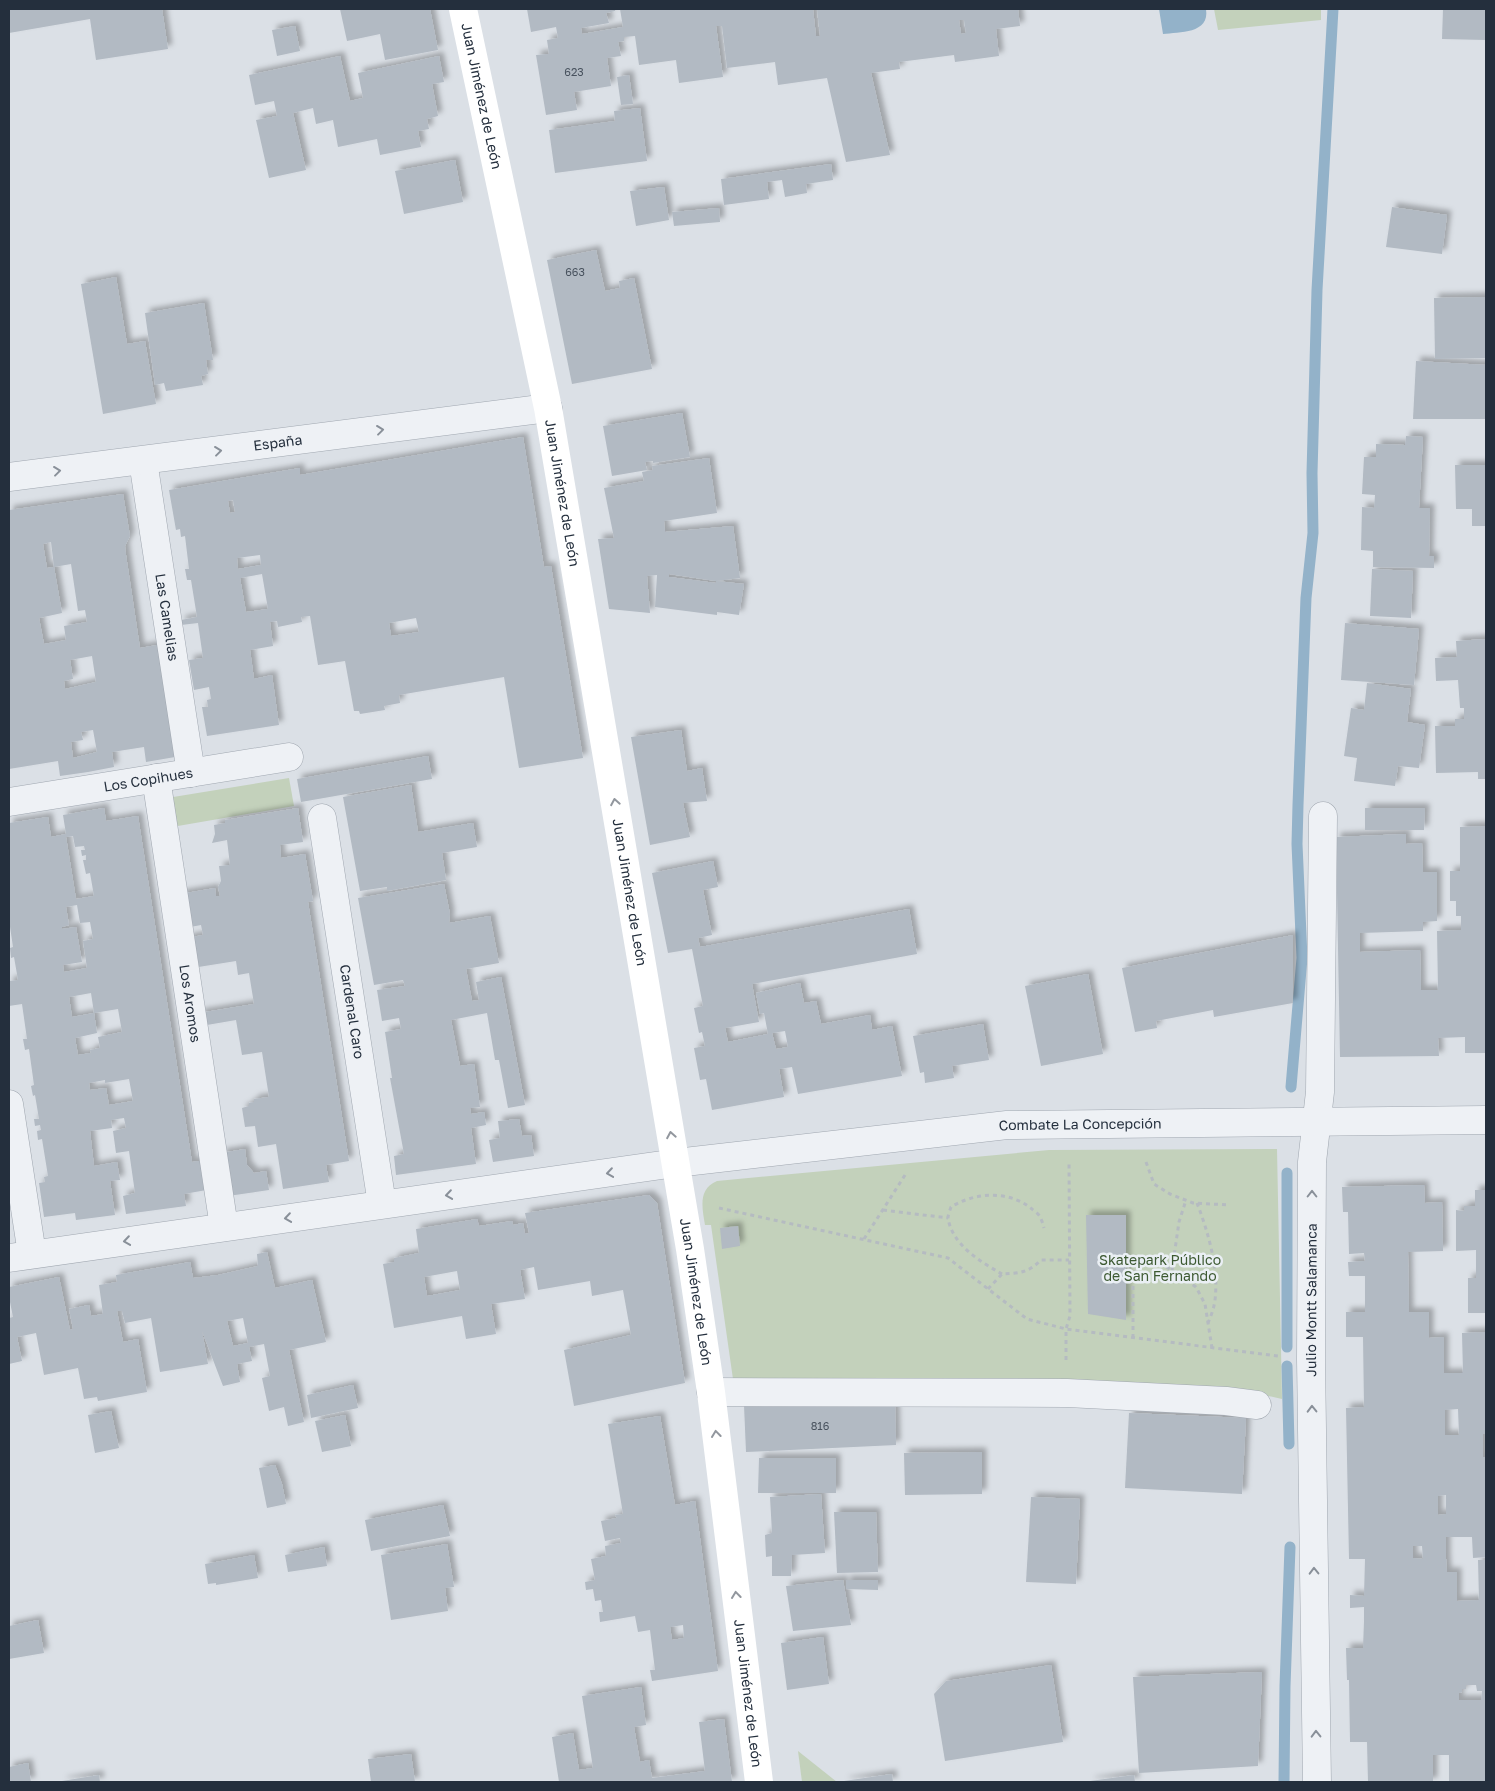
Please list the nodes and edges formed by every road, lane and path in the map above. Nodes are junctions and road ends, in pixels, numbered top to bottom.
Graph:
1 (463, 9) edge
2 (548, 408) junction
3 (143, 461) junction
4 (9, 477) edge
5 (289, 757) dead end
6 (191, 773) junction
7 (156, 778) junction
8 (9, 802) edge
9 (1323, 816) dead end
10 (322, 818) dead end
11 (9, 1104) edge
12 (1486, 1120) edge
13 (1317, 1121) junction
14 (1069, 1161) dead end
15 (1146, 1162) dead end
16 (676, 1164) junction
17 (907, 1172) dead end
18 (1186, 1200) junction
19 (682, 1201) junction
20 (1197, 1203) junction
21 (382, 1204) junction
22 (1230, 1205) dead end
23 (882, 1210) junction
24 (948, 1218) junction
25 (224, 1227) junction
26 (1044, 1228) dead end
27 (864, 1240) junction
28 (20, 1256) edge
29 (1069, 1260) junction
30 (1172, 1270) junction
31 (1002, 1274) junction
32 (988, 1289) junction
33 (1208, 1324) junction
34 (1066, 1330) junction
35 (1133, 1338) junction
36 (1212, 1348) junction
37 (1287, 1357) dead end
38 (711, 1392) junction
39 (1067, 1393) junction
40 (1257, 1405) dead end
41 (759, 1782) edge
42 (1317, 1782) edge

1 - 2 main road, Juan Jiménez de León
3 -> 2 street, España
16 -> 2 main road, Juan Jiménez de León
4 -> 3 street, España
3 - 6 street, Las Camelias
5 - 6 street, Los Copihues
6 - 7 street, Los Copihues
7 - 8 street, Los Copihues
7 - 25 street, Los Aromos
9 - 13 street, Julio Montt Salamanca
10 - 21 street, Cardenal Caro
11 - 28 street
12 - 13 street, Combate La Concepción
13 - 16 street, Combate La Concepción
42 -> 13 street, Julio Montt Salamanca
14 - 29 path
15 - 18 path
16 - 19 main road, Juan Jiménez de León
16 -> 21 street
17 - 23 path
18 - 20 path
18 - 30 path
19 - 27 path
19 - 38 main road, Juan Jiménez de León
20 - 22 path
20 - 33 path
21 -> 25 street
23 - 24 path
23 - 27 path
24 - 26 path
24 - 31 path
25 -> 28 street
27 - 32 path
29 - 31 path
29 - 34 path
30 - 33 path
30 - 35 path
31 - 32 path
32 - 34 path
33 - 36 path
34 - 35 path
34 - 39 path
35 - 36 path
36 - 37 path
38 - 39 street
41 -> 38 main road, Juan Jiménez de León
39 - 40 street

